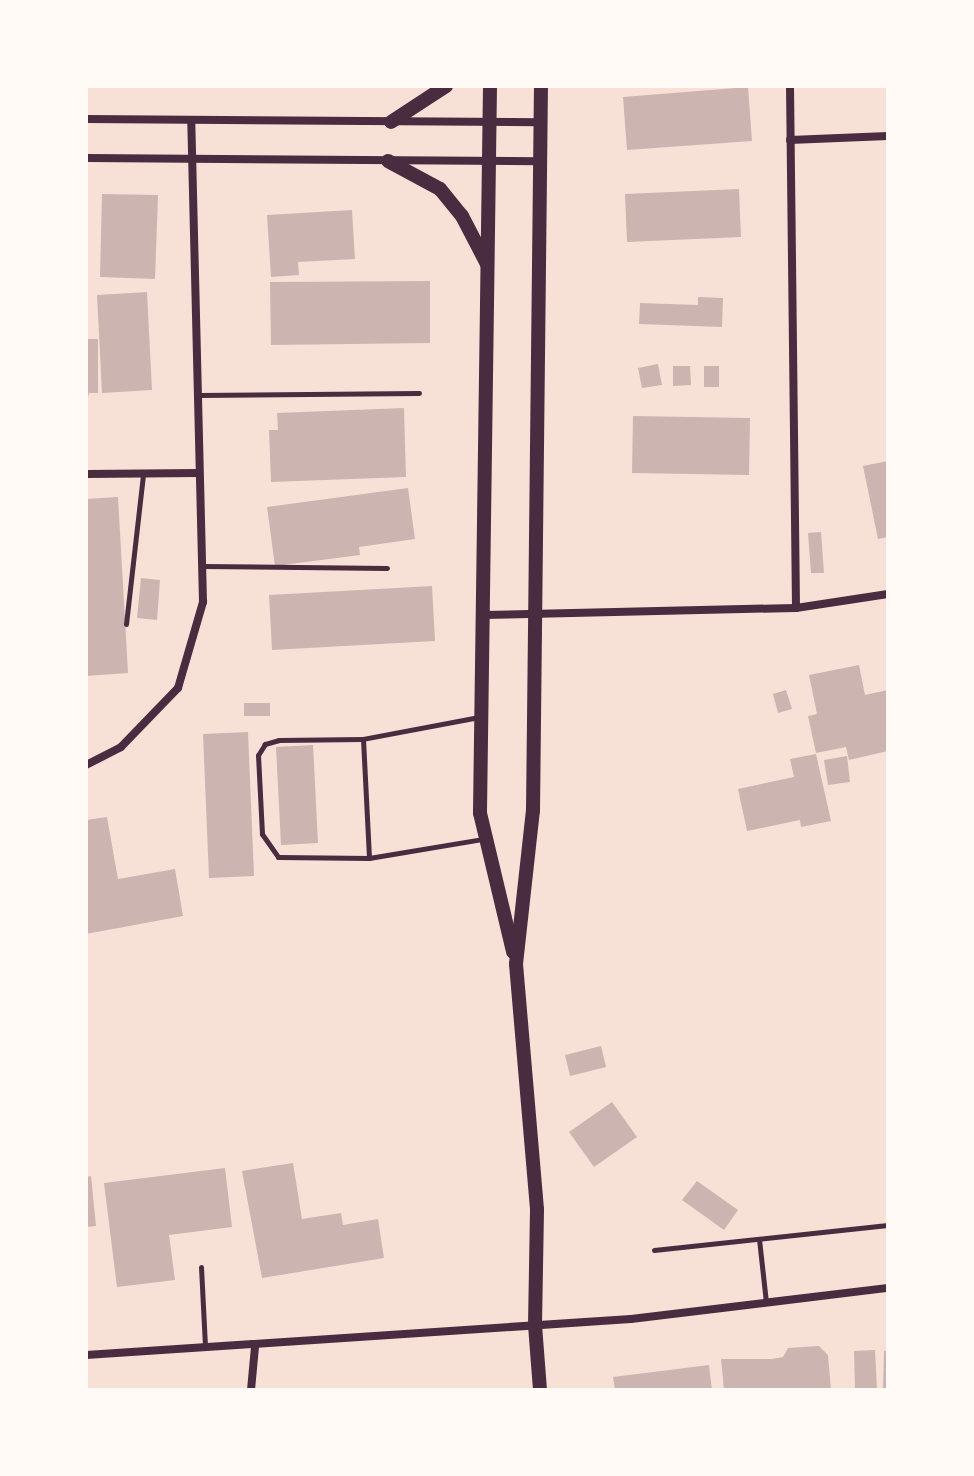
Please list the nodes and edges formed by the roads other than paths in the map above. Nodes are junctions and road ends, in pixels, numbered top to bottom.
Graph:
1 (446, 86) edge
2 (490, 86) edge
3 (541, 86) edge
4 (790, 86) edge
5 (86, 119) edge
6 (191, 122) junction
7 (391, 122) junction
8 (490, 122) junction
9 (540, 122) junction
10 (888, 136) edge
11 (790, 140) junction
12 (86, 158) edge
13 (191, 161) junction
14 (388, 161) junction
15 (489, 161) junction
16 (540, 161) junction
17 (488, 266) junction
18 (419, 393) dead end
19 (197, 395) junction
20 (143, 473) junction
21 (199, 473) junction
22 (86, 474) edge
23 (202, 566) junction
24 (387, 568) dead end
25 (888, 594) edge
26 (796, 608) junction
27 (535, 613) junction
28 (483, 615) junction
29 (126, 624) dead end
30 (481, 717) junction
31 (363, 739) junction
32 (86, 765) edge
33 (484, 839) junction
34 (369, 858) junction
35 (516, 964) junction
36 (888, 1225) edge
37 (759, 1239) junction
38 (654, 1250) dead end
39 (201, 1267) dead end
40 (888, 1288) edge
41 (766, 1303) junction
42 (535, 1325) junction
43 (255, 1347) junction
44 (205, 1348) junction
45 (86, 1355) edge
46 (251, 1390) edge
47 (540, 1390) edge

1 - 7 street
2 - 8 street
3 - 9 street
4 - 11 street
5 - 6 street
6 - 7 street
6 - 13 street
7 - 8 street
8 - 9 street
8 - 15 street
9 - 16 street
10 - 11 street
11 - 26 street
12 - 13 street
13 - 14 street
13 - 19 street
14 - 15 street
14 - 17 street
15 - 16 street
15 - 17 street
16 - 27 street
17 - 28 street
18 - 19 lane
19 - 21 street
20 - 21 street
20 - 22 street
20 - 29 lane
21 - 23 street
23 - 24 lane
23 - 32 street
25 - 26 street
26 - 27 street
27 - 28 street
27 - 35 street
28 - 30 street
30 - 31 lane
30 - 33 street
31 - 34 lane
31 - 34 lane
33 - 34 lane
33 - 35 street
35 - 42 street
36 - 37 lane
37 - 38 lane
37 - 41 lane
39 - 44 lane
40 - 41 street
41 - 42 street
42 - 43 street
42 - 47 street
43 - 44 street
43 - 46 street
44 - 45 street

